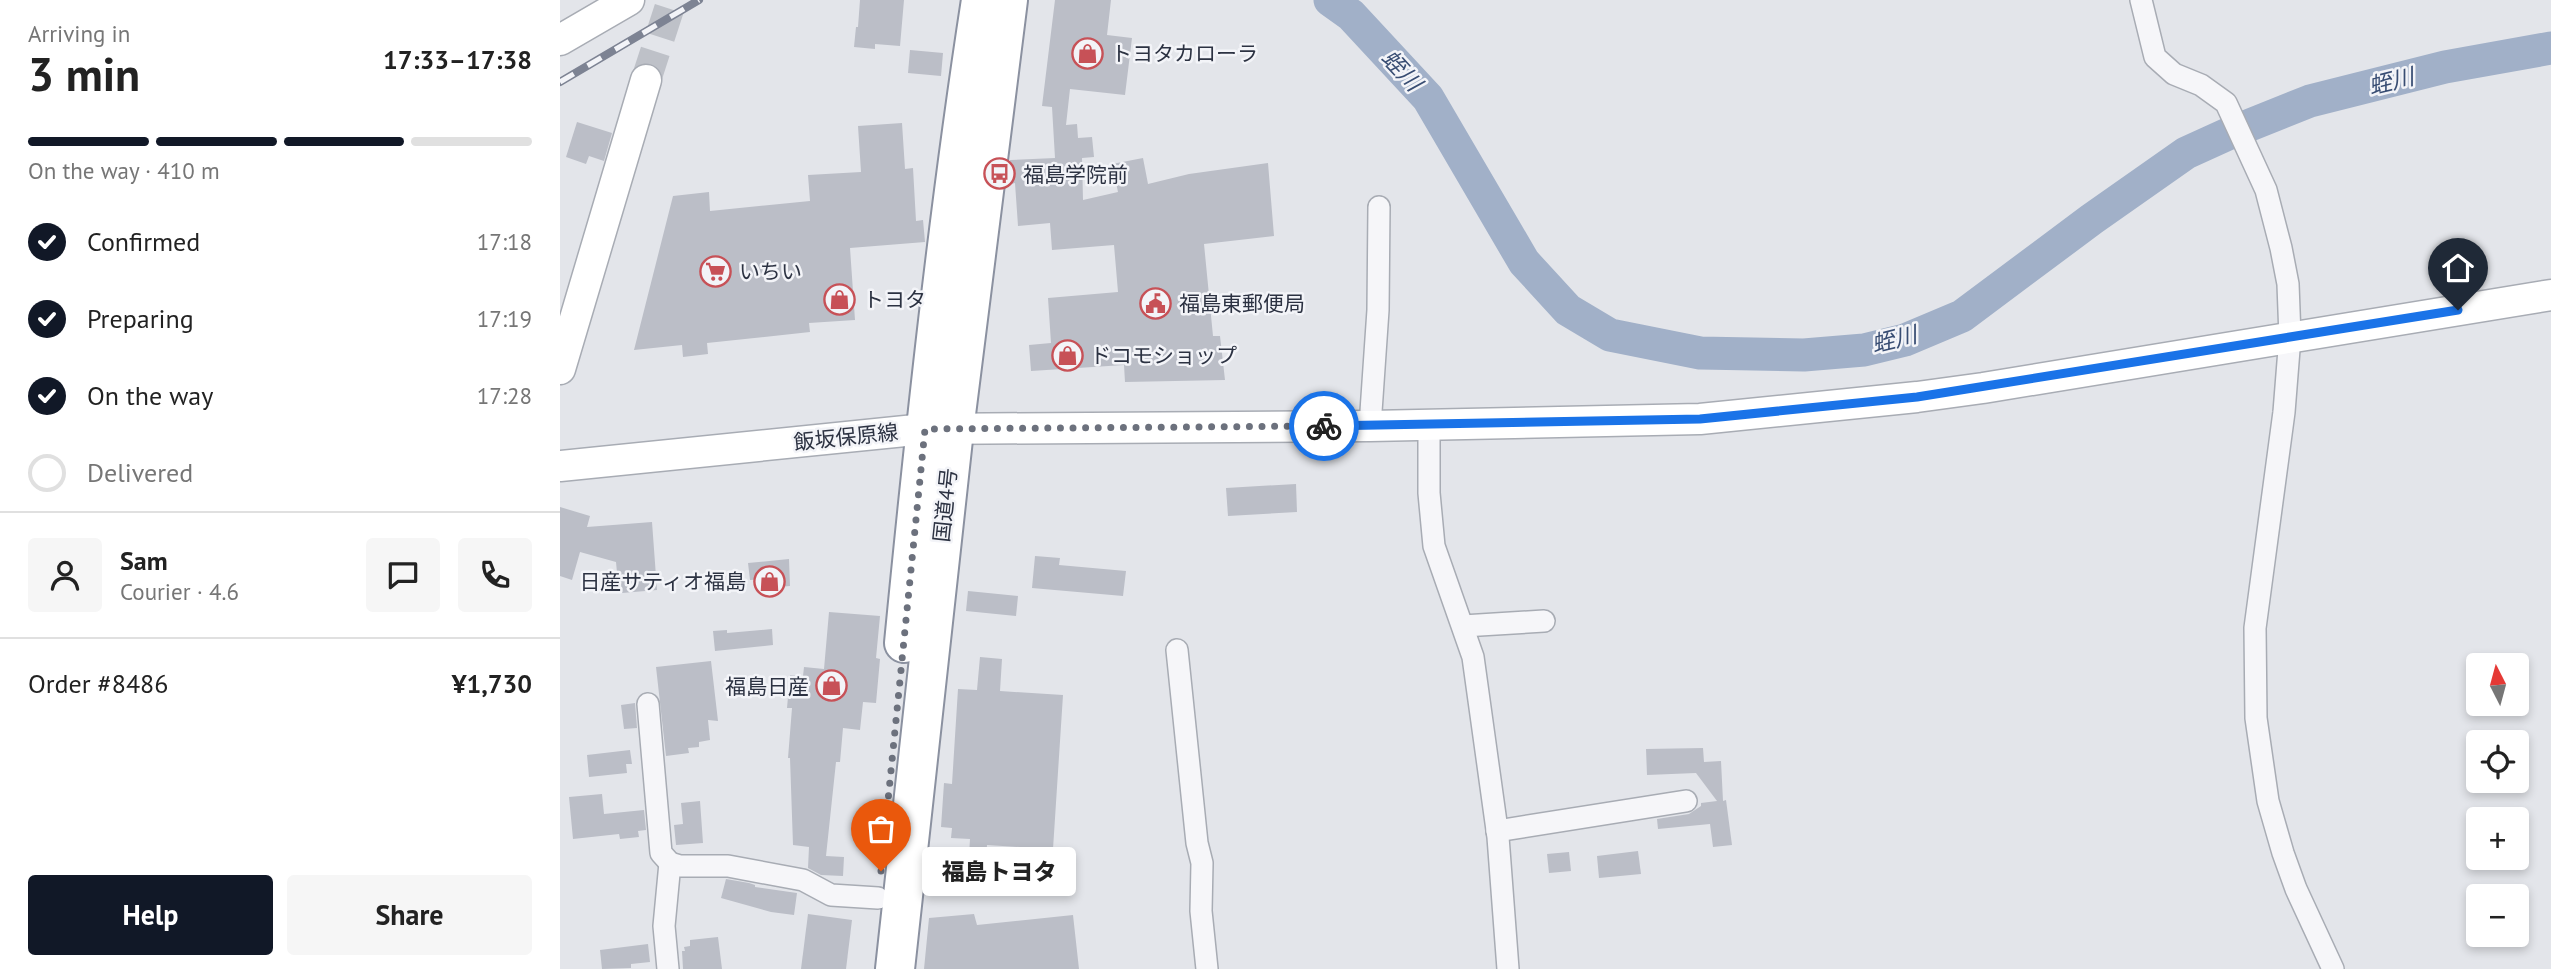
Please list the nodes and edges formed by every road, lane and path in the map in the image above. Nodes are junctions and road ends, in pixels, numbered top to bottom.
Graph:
1 (629, 0) edge
2 (981, 0) edge
3 (1009, 0) edge
4 (2141, 0) edge
5 (560, 40) edge
6 (646, 80) tunnel mouth
7 (1379, 207) dead end
8 (2551, 295) edge
9 (2290, 338) junction
10 (560, 369) edge
11 (1429, 425) junction
12 (1370, 426) junction
13 (939, 430) junction
14 (560, 466) edge
15 (1544, 621) dead end
16 (1463, 626) junction
17 (1177, 650) dead end
18 (648, 704) dead end
19 (1686, 801) dead end
20 (1497, 831) junction
21 (670, 863) junction
22 (878, 898) junction
23 (668, 969) edge
24 (870, 969) edge
25 (895, 969) edge
26 (1207, 969) edge
27 (1508, 969) edge
28 (2333, 969) edge

1 - 5 main road
2 - 13 highway, 国道4号
3 - 13 highway, 国道4号
4 - 9 street
6 - 10 main road
7 - 12 street
8 - 9 main road, 飯坂保原線
9 - 11 main road, 飯坂保原線
9 - 28 street
11 - 12 main road, 飯坂保原線
11 - 16 street
12 - 13 main road, 飯坂保原線
13 - 14 main road, 飯坂保原線
13 - 22 highway, 国道4号
13 - 25 highway, 国道4号
15 - 16 street
16 - 20 street
17 - 26 street
18 - 21 street
19 - 20 street
20 - 27 street
21 - 22 street
21 - 23 street
22 - 24 highway, 国道4号

